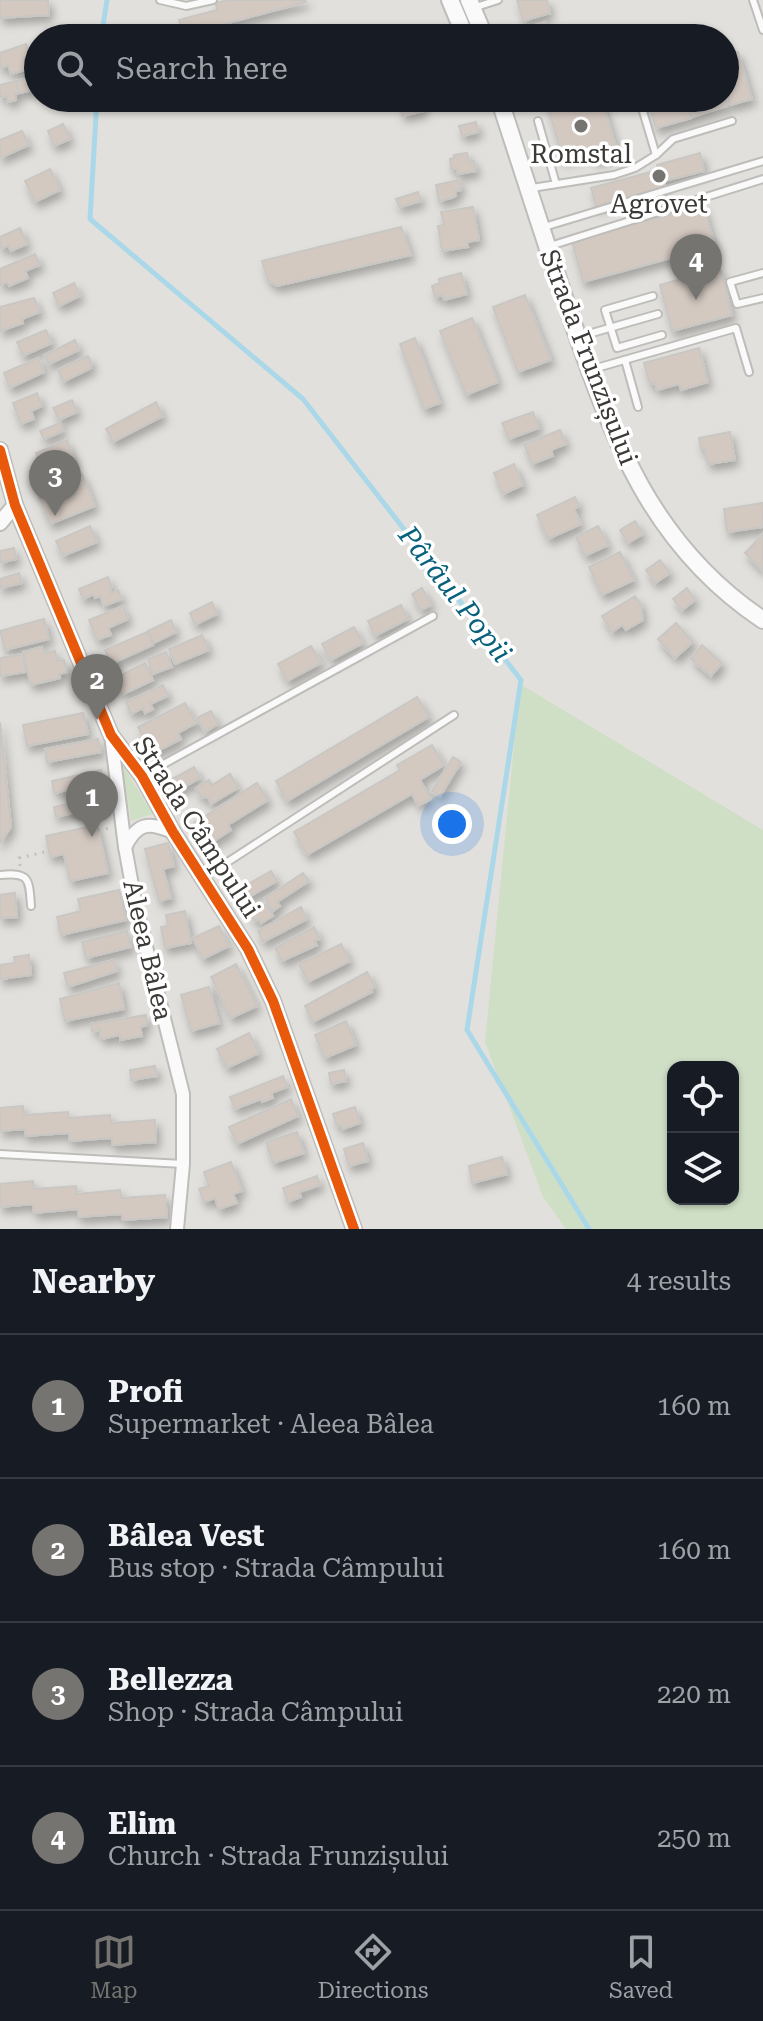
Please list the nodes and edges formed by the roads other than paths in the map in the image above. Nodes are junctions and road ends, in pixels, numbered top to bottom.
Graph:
1 (160, 0) edge
2 (213, 0) edge
3 (450, 0) edge
4 (498, 0) edge
5 (753, 0) edge
6 (471, 4) edge
7 (460, 24) edge
8 (479, 24) edge
9 (763, 30) edge
10 (504, 112) edge
11 (643, 112) edge
12 (538, 121) dead end
13 (732, 121) dead end
14 (656, 155) junction
15 (763, 161) edge
16 (763, 179) edge
17 (556, 184) junction
18 (528, 188) junction
19 (541, 228) junction
20 (547, 248) junction
21 (763, 273) edge
22 (653, 296) dead end
23 (763, 298) edge
24 (658, 314) dead end
25 (611, 328) junction
26 (662, 335) dead end
27 (578, 337) junction
28 (625, 360) junction
29 (590, 370) junction
30 (749, 372) dead end
31 (638, 407) dead end
32 (0, 450) edge
33 (15, 505) junction
34 (0, 523) edge
35 (433, 616) dead end
36 (763, 620) edge
37 (454, 715) dead end
38 (111, 735) junction
39 (142, 776) junction
40 (173, 832) junction
41 (125, 847) junction
42 (0, 875) edge
43 (203, 878) junction
44 (31, 906) dead end
45 (0, 1154) edge
46 (183, 1164) junction
47 (177, 1229) edge
48 (354, 1229) edge

1 - 2 lane
3 - 7 main road
4 - 6 lane
5 - 9 lane
6 - 8 main road
10 - 18 main road, Strada Frunzișului
11 - 14 lane
12 - 17 lane
13 - 14 lane
14 - 17 lane
15 - 19 lane
16 - 20 lane
17 - 18 lane
18 - 19 main road, Strada Frunzișului
19 - 20 main road, Strada Frunzișului
20 - 27 main road, Strada Frunzișului
21 - 23 lane
22 - 25 lane
24 - 25 lane
25 - 26 lane
25 - 27 lane
27 - 29 main road, Strada Frunzișului
28 - 29 lane
28 - 30 lane
28 - 31 lane
29 - 36 main road, Strada Frunzișului
32 - 33 street, Strada Câmpului
33 - 34 street
33 - 38 street, Strada Câmpului
35 - 39 lane
37 - 43 lane
38 - 39 street, Strada Câmpului
38 - 41 street, Aleea Bâlea
39 - 40 street, Strada Câmpului
40 - 41 street, Strada Câmpului
40 - 43 street, Strada Câmpului
41 - 46 street, Aleea Bâlea
42 - 44 lane
43 - 48 street, Strada Câmpului
45 - 46 lane
46 - 47 street, Aleea Bâlea

